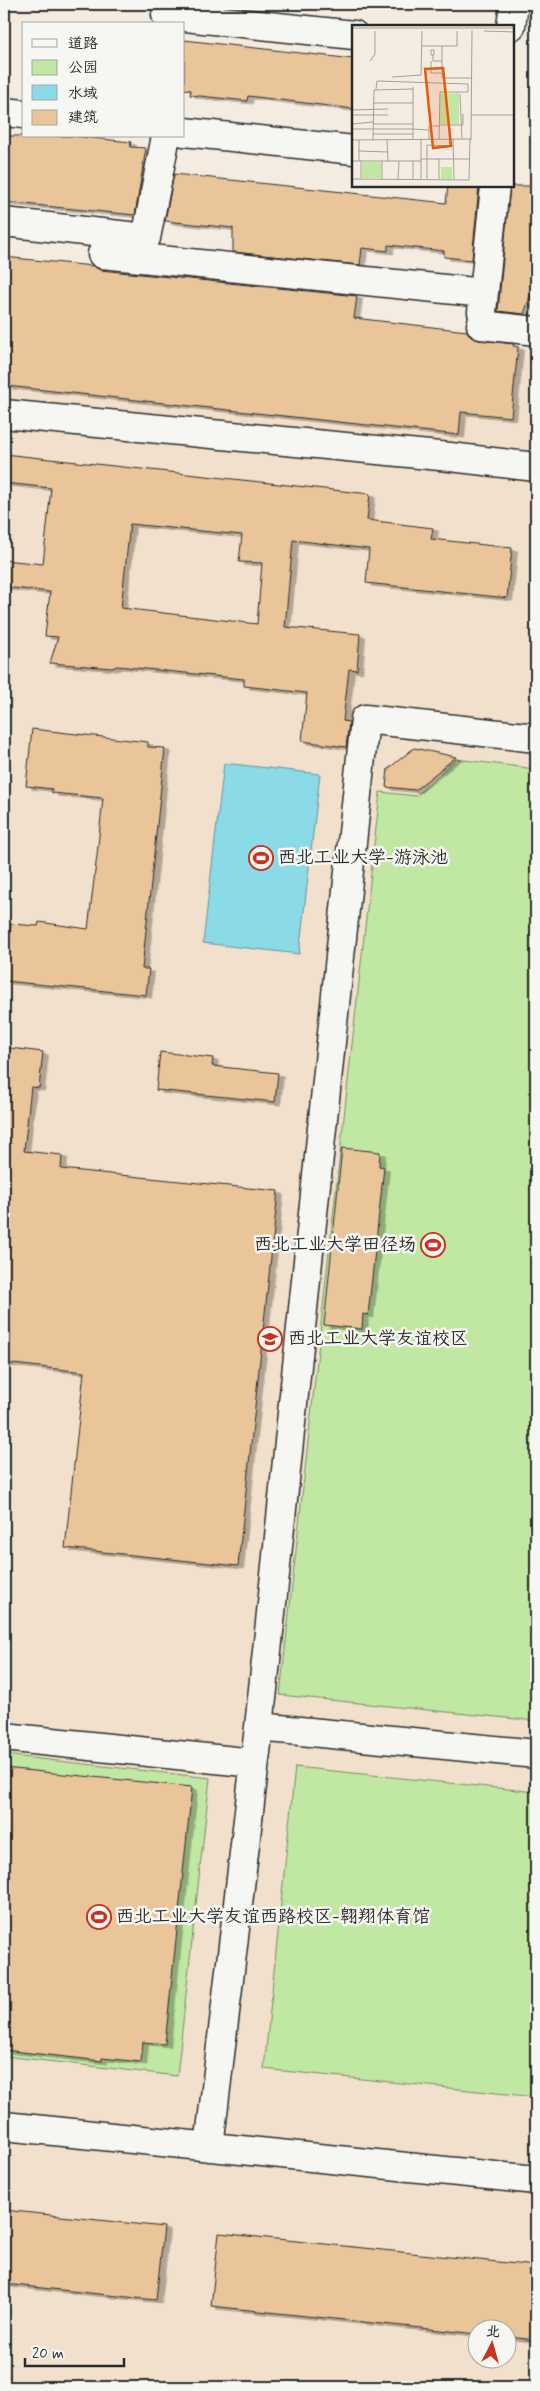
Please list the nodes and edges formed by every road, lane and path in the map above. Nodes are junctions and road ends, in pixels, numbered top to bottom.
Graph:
1 (514, 4) edge
2 (166, 14) edge
3 (511, 25) edge
4 (352, 35) edge
5 (4, 112) edge
6 (22, 114) edge
7 (185, 132) edge
8 (166, 138) edge
9 (352, 150) edge
10 (495, 188) edge
11 (4, 222) edge
12 (102, 254) dead end
13 (484, 293) junction
14 (536, 331) edge
15 (4, 414) edge
16 (536, 467) edge
17 (536, 738) edge
18 (259, 1727) junction
19 (4, 1737) edge
20 (536, 1754) edge
21 (254, 1763) junction
22 (4, 2126) edge
23 (210, 2147) junction
24 (536, 2180) edge

1 - 3 street
2 - 4 street
5 - 6 street
7 - 9 street
8 - 11 street
10 - 13 street
12 - 13 street
13 - 14 street
15 - 16 street
17 - 18 street
18 - 20 street
18 - 21 street
19 - 21 street
21 - 23 street
22 - 23 street
23 - 24 street

